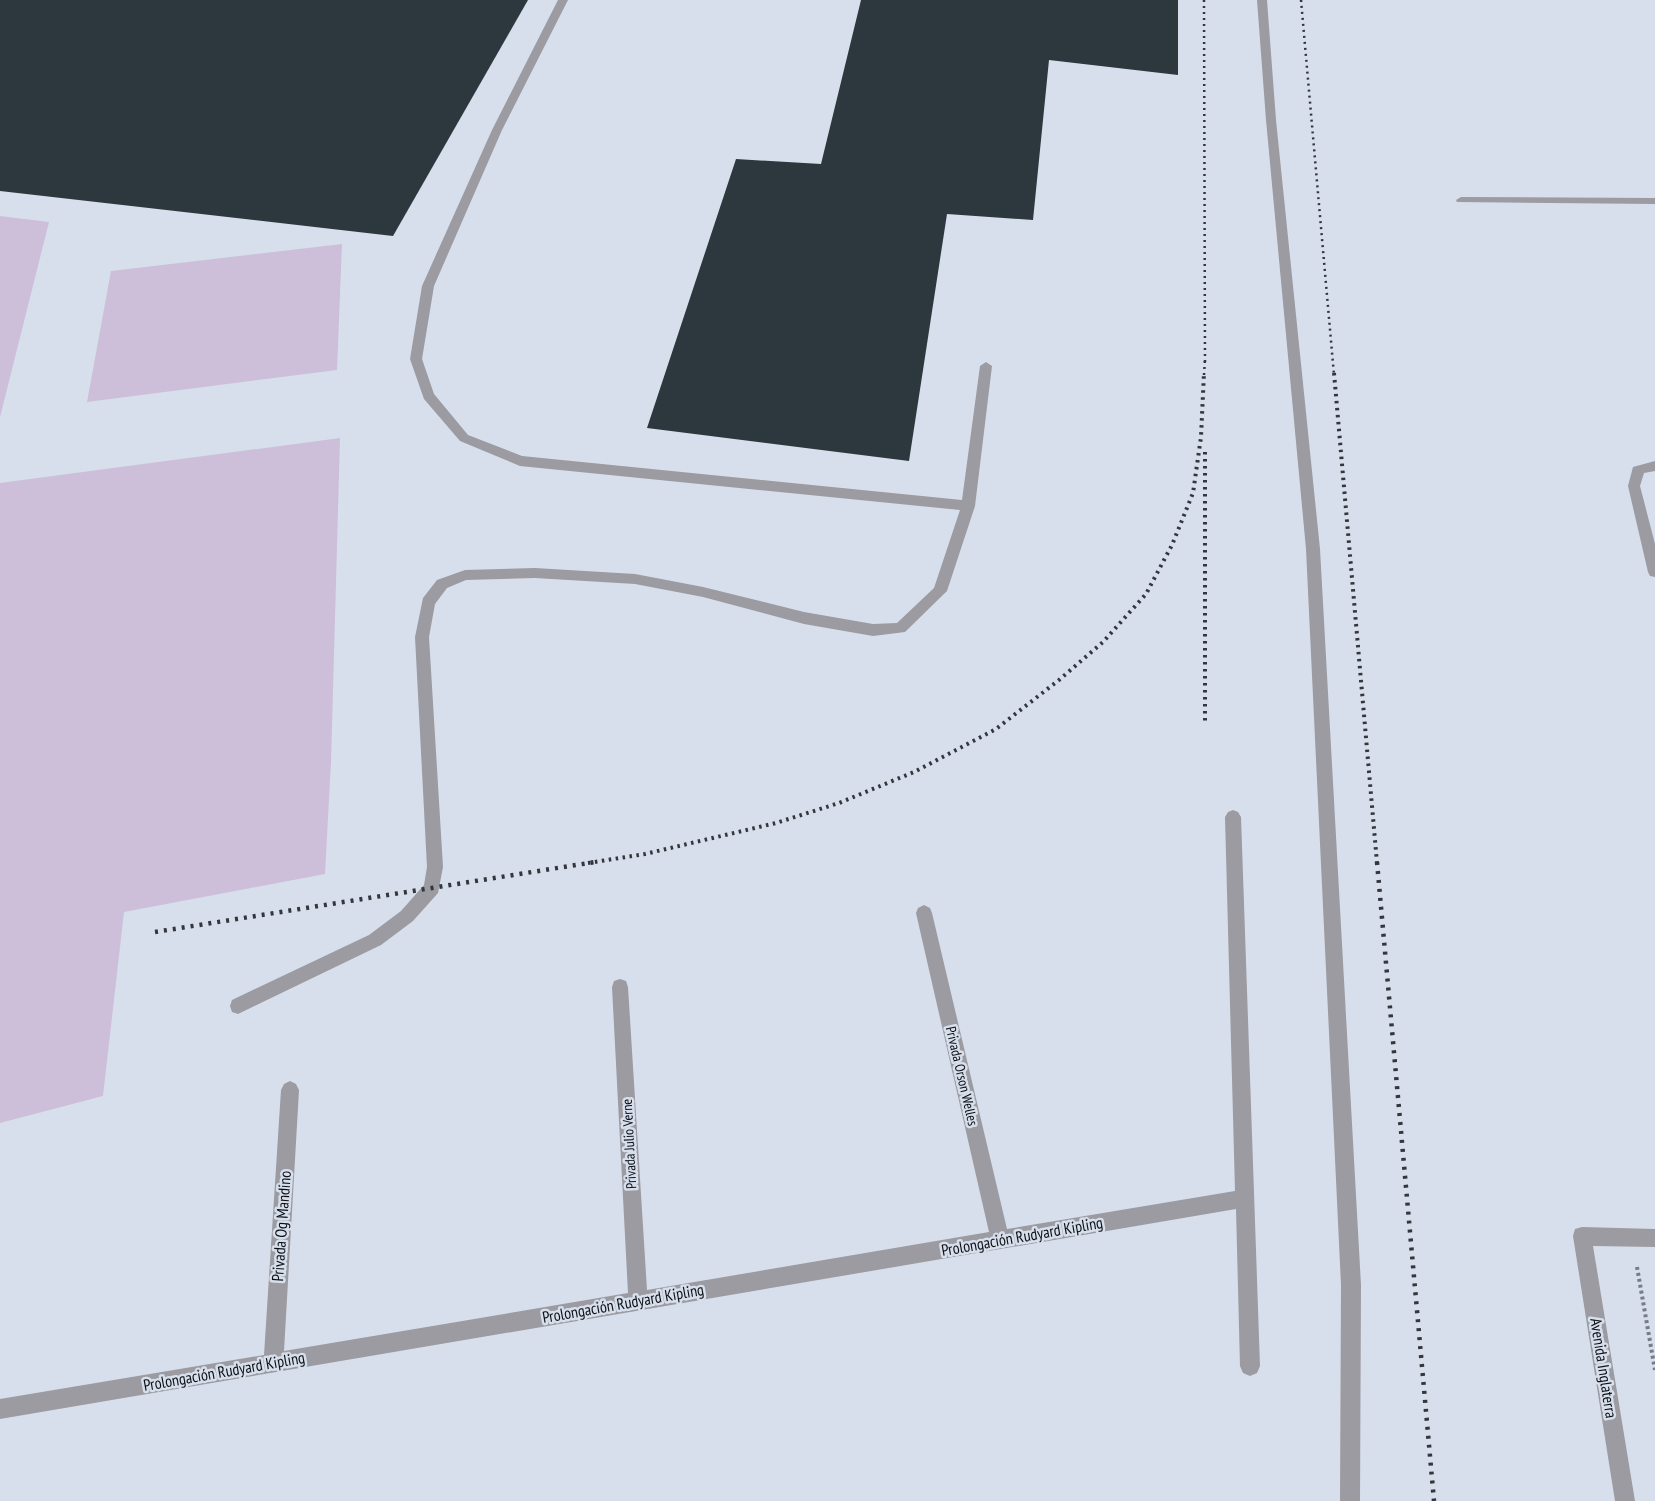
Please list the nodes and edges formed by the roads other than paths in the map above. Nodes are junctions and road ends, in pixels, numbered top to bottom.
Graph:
1 (563, 0) edge
2 (1262, 0) edge
3 (1461, 200) dead end
4 (1655, 201) edge
5 (986, 366) dead end
6 (1655, 466) edge
7 (968, 506) junction
8 (1655, 572) edge
9 (1233, 817) dead end
10 (924, 912) dead end
11 (620, 987) dead end
12 (238, 1006) dead end
13 (290, 1090) dead end
14 (1246, 1198) junction
15 (1655, 1238) edge
16 (1000, 1239) junction
17 (638, 1300) junction
18 (272, 1362) junction
19 (1250, 1366) dead end
20 (0, 1408) edge
21 (1350, 1501) edge
22 (1625, 1501) edge

1 - 7 street
2 - 21 street
3 - 4 street
5 - 7 street
6 - 8 street
7 - 12 street
9 - 14 street
10 - 16 street, Privada Orson Welles
11 - 17 street, Privada Julio Verne
13 - 18 street, Privada Og Mandino
14 - 16 street, Prolongación Rudyard Kipling
14 - 19 street
15 - 22 street, Avenida Inglaterra
16 - 17 street, Prolongación Rudyard Kipling
17 - 18 street, Prolongación Rudyard Kipling
18 - 20 street, Prolongación Rudyard Kipling

